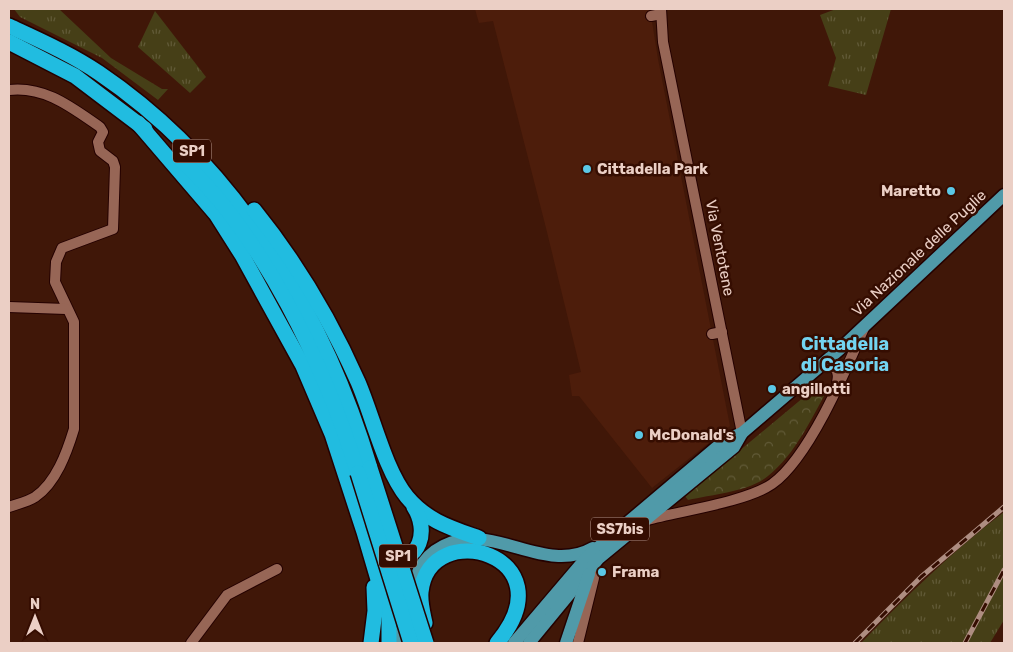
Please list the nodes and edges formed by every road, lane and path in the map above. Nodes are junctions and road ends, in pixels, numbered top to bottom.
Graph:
1 (658, 13) edge
2 (9, 17) edge
3 (12, 33) edge
4 (9, 55) edge
5 (50, 62) junction
6 (9, 90) edge
7 (138, 123) junction
8 (193, 151) junction
9 (1004, 195) edge
10 (9, 307) edge
11 (66, 309) junction
12 (865, 327) junction
13 (820, 367) junction
14 (836, 391) junction
15 (742, 433) junction
16 (364, 471) junction
17 (408, 498) junction
18 (9, 507) edge
19 (646, 520) junction
20 (364, 532) junction
21 (479, 538) junction
22 (604, 542) junction
23 (371, 563) junction
24 (591, 566) junction
25 (277, 569) dead end
26 (191, 643) edge
27 (371, 643) edge
28 (389, 643) edge
29 (398, 643) edge
30 (411, 643) edge
31 (426, 643) edge
32 (430, 643) edge
33 (497, 643) edge
34 (514, 643) edge
35 (529, 643) edge
36 (566, 643) edge
37 (578, 643) edge

1 - 15 street, Via Ventotene
2 - 3 street
3 - 5 highway, SP1
3 - 8 highway, SP1
4 - 5 highway
5 - 7 highway, SP1
6 - 11 street
7 - 16 highway, SP1
7 - 20 highway
8 - 16 highway, SP1
8 - 17 highway
9 - 12 main road, Via Nazionale delle Puglie / SS7bis
10 - 11 street
11 - 18 street
12 - 13 main road, Via Nazionale delle Puglie / SS7bis
12 - 14 street
13 - 14 street
13 - 15 main road, Via Nazionale delle Puglie / SS7bis
14 - 19 street
15 - 19 main road, Via Nazionale delle Puglie / SS7bis
15 - 22 main road, Via Nazionale delle Puglie / SS7bis
16 - 30 highway, SP1, bridge
16 - 31 highway, SP1, bridge
17 - 20 highway
17 - 21 highway
19 - 24 main road, Via Nazionale delle Puglie / SS7bis
20 - 23 highway
21 - 22 main road
21 - 29 main road
22 - 34 main road, Via Nazionale delle Puglie / SS7bis
23 - 27 highway
23 - 28 highway
24 - 35 main road, Via Nazionale delle Puglie / SS7bis
24 - 36 main road
24 - 37 street
25 - 26 street
32 - 33 highway

